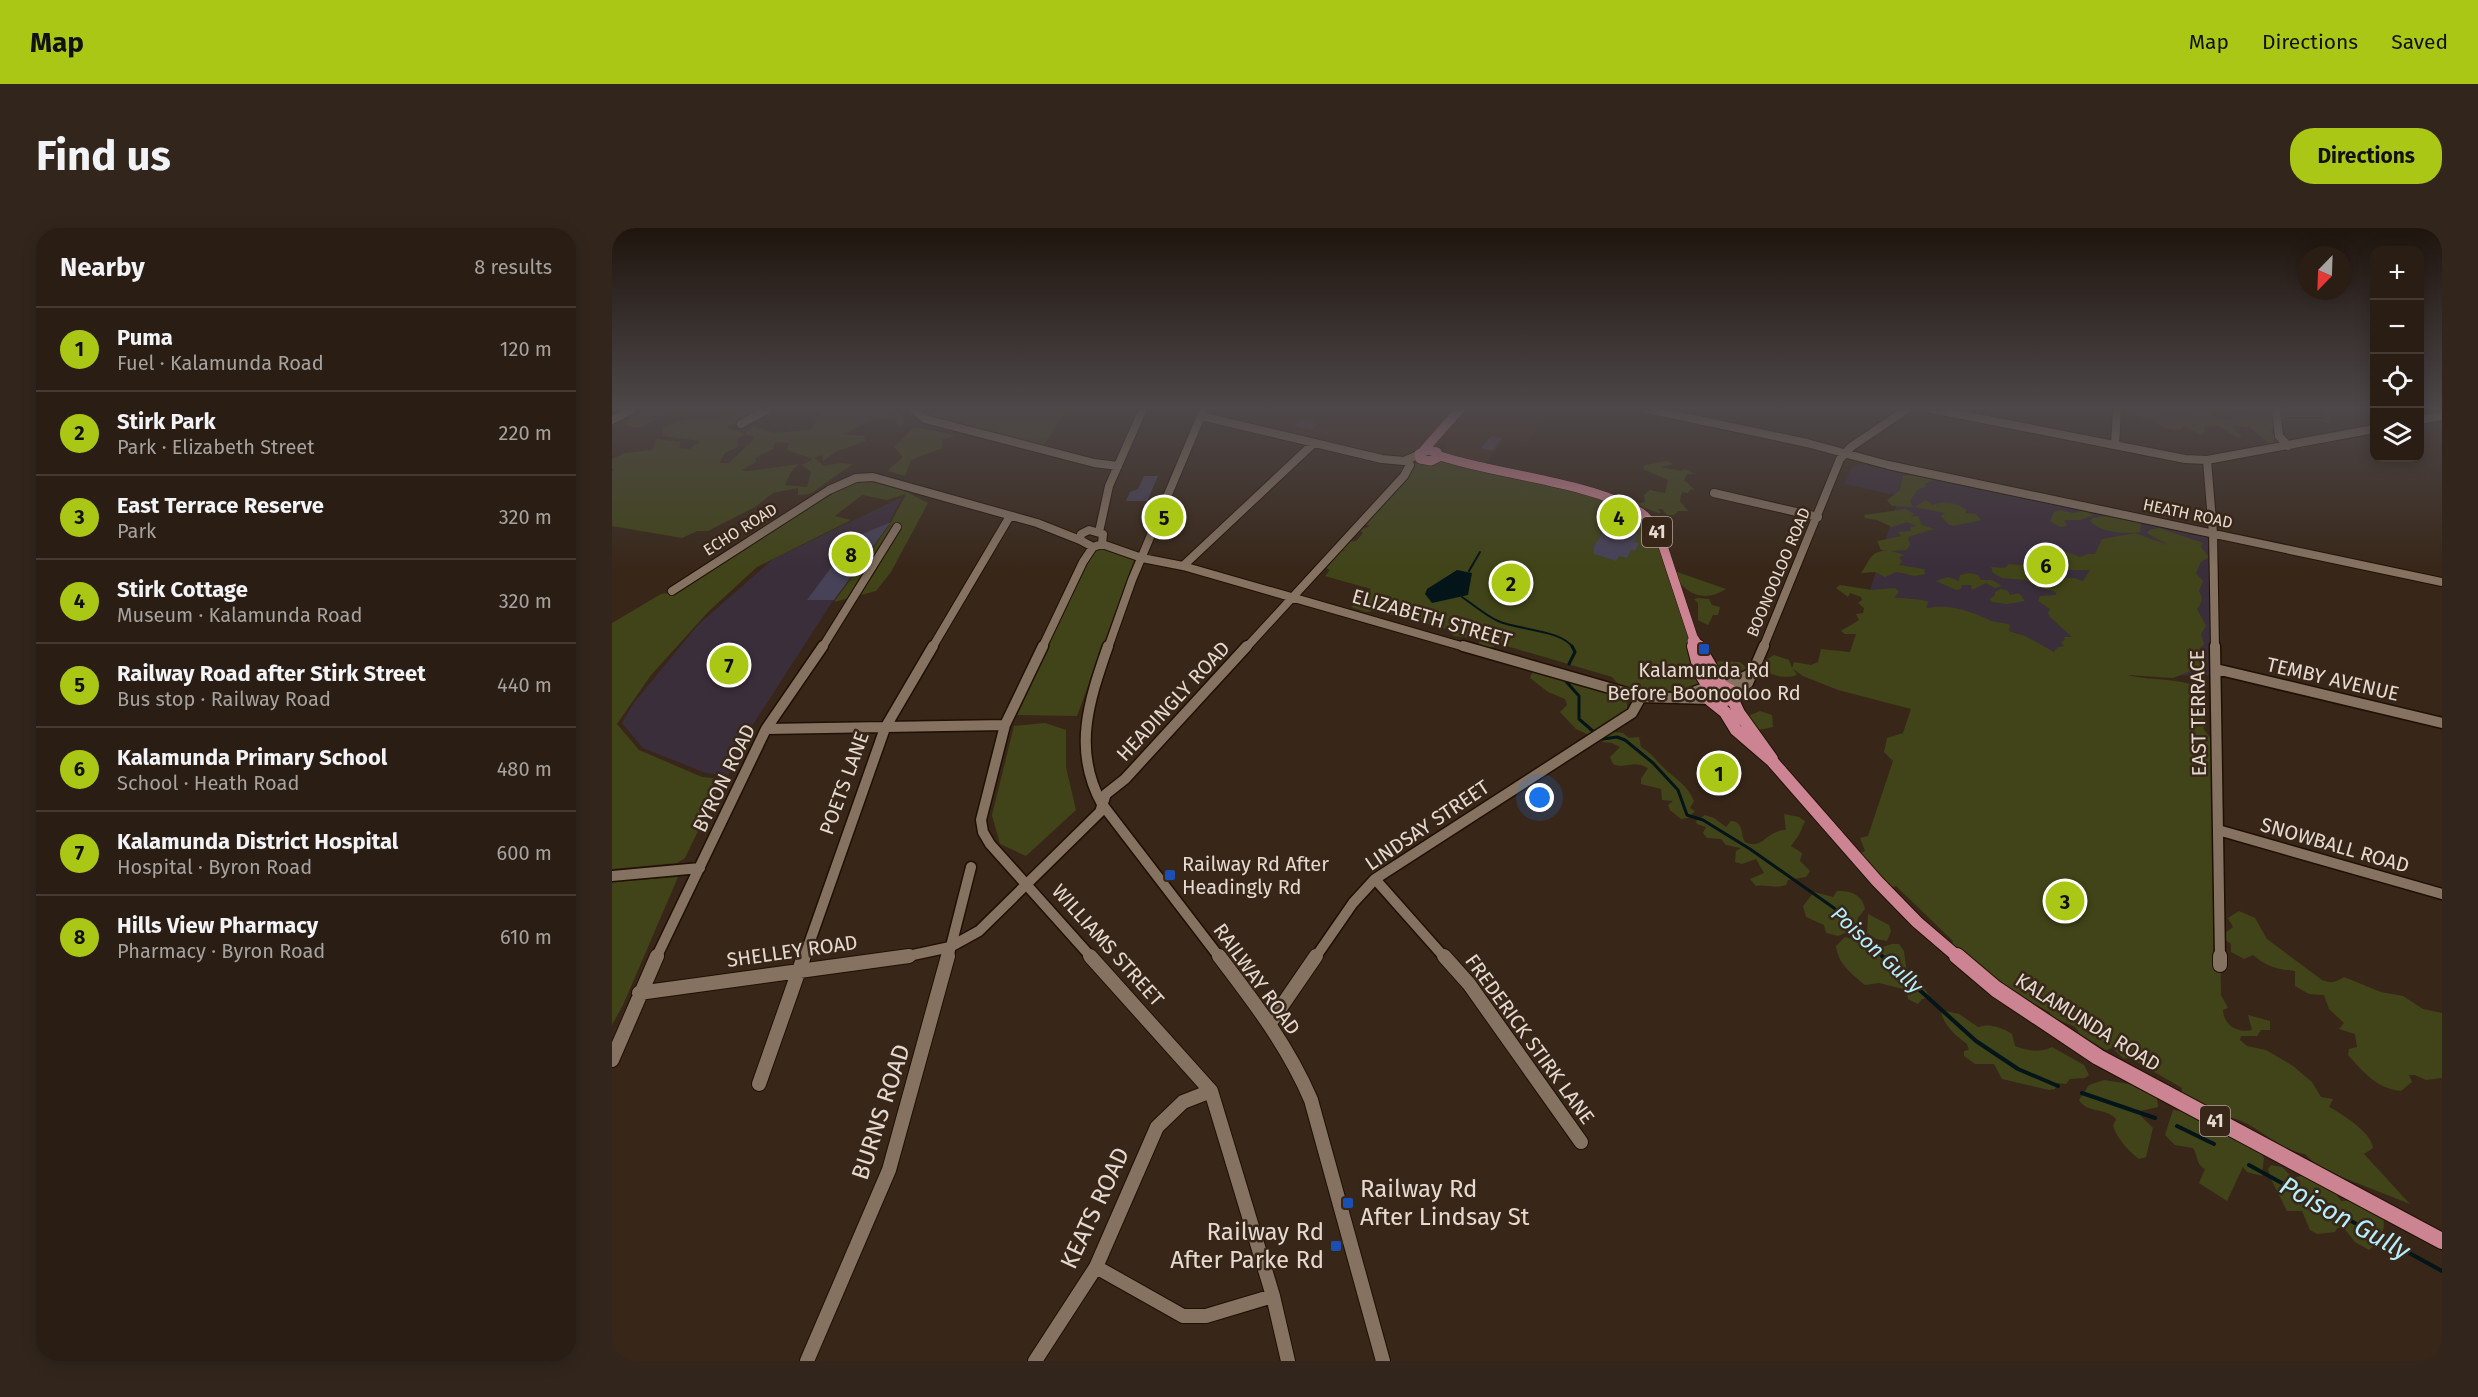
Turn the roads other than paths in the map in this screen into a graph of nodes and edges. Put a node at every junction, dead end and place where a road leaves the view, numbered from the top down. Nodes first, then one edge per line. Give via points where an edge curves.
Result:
1 (1090, 462) edge
2 (1120, 462) edge
3 (1182, 462) edge
4 (1294, 462) edge
5 (1389, 462) edge
6 (1414, 462) edge
7 (1456, 462) edge
8 (1839, 462) edge
9 (1877, 462) edge
10 (2207, 462) edge
11 (1410, 465) junction
12 (1118, 466) junction
13 (856, 478) joint
14 (1714, 493) dead end
15 (1010, 516) junction
16 (1818, 517) junction
17 (897, 527) dead end
18 (2213, 534) junction
19 (1092, 539) junction
20 (1143, 555) junction
21 (1183, 566) junction
22 (2442, 582) edge
23 (672, 591) dead end
24 (1293, 597) junction
25 (1693, 637) junction
26 (2216, 669) junction
27 (1708, 686) junction
28 (1727, 690) junction
29 (1641, 697) junction
30 (1710, 699) junction
31 (1671, 700) junction
32 (2442, 723) edge
33 (1005, 725) junction
34 (885, 728) junction
35 (766, 729) junction
36 (1772, 760) junction
37 (1102, 804) junction
38 (2218, 830) junction
39 (971, 867) dead end
40 (700, 868) junction
41 (612, 876) edge
42 (1375, 879) junction
43 (1027, 884) junction
44 (2442, 894) edge
45 (950, 947) junction
46 (2220, 965) dead end
47 (799, 969) junction
48 (639, 993) junction
49 (1270, 1023) junction
50 (612, 1060) edge
51 (759, 1084) dead end
52 (1211, 1090) junction
53 (1581, 1142) dead end
54 (2442, 1241) edge
55 (1096, 1267) junction
56 (1273, 1296) junction
57 (807, 1361) edge
58 (1035, 1361) edge
59 (1288, 1361) edge
60 (1383, 1361) edge

1 - 12 street
2 - 12 street
3 - 20 street, RAILWAY ROAD
4 - 21 street
5 - 11 street
6 - 11 street
7 - 25 main road, KALAMUNDA ROAD / 41 via 1623,503 1649,519
8 - 16 street, BOONOOLOO ROAD
9 - 18 street, HEATH ROAD
10 - 18 street, EAST TERRACE
11 - 24 street, HEADINGLY ROAD
12 - 19 street
13 - 15 street, ELIZABETH STREET via 873,477
13 - 23 street, ECHO ROAD via 829,490
14 - 16 street
15 - 19 street, ELIZABETH STREET
15 - 34 street, POETS LANE
16 - 28 street, BOONOOLOO ROAD via 1743,688
17 - 35 street, BYRON ROAD via 832,633
18 - 22 street, HEATH ROAD
18 - 26 street, EAST TERRACE
19 - 20 street, ELIZABETH STREET
19 - 33 street, WILLIAMS STREET
20 - 21 street, ELIZABETH STREET
20 - 37 street, RAILWAY ROAD via 1102,661 1088,714 1086,767
21 - 24 street, ELIZABETH STREET
24 - 29 street, ELIZABETH STREET
24 - 37 street, HEADINGLY ROAD via 1125,779 1106,794
25 - 27 main road, KALAMUNDA ROAD / 41 via 1695,659
25 - 28 main road, KALAMUNDA ROAD / 41 via 1708,666
26 - 32 street, TEMBY AVENUE
26 - 38 street, EAST TERRACE
27 - 28 main road
27 - 30 main road, 41 via 1705,691
27 - 31 street, ELIZABETH STREET
28 - 30 main road via 1723,702
28 - 36 main road, KALAMUNDA ROAD / 41 via 1735,708 1766,746
29 - 31 street, ELIZABETH STREET
29 - 42 street, LINDSAY STREET via 1632,713
30 - 31 street, ELIZABETH STREET
30 - 36 main road, KALAMUNDA ROAD / 41 via 1725,712 1736,730
33 - 34 street
33 - 43 street, WILLIAMS STREET via 982,827 990,844
34 - 35 street
34 - 47 street, POETS LANE
35 - 40 street, BYRON ROAD
36 - 54 main road, KALAMUNDA ROAD / 41 via 1877,882 1917,922 2013,1002 2098,1057
37 - 43 street, HEADINGLY ROAD via 1100,812
37 - 49 street, RAILWAY ROAD
38 - 44 street, SNOWBALL ROAD
38 - 46 street, EAST TERRACE
39 - 45 street, BURNS ROAD
40 - 41 street
40 - 48 street, BYRON ROAD
42 - 49 street, LINDSAY STREET via 1353,903
42 - 53 street, FREDERICK STIRK LANE via 1469,984
43 - 45 street, HEADINGLY ROAD via 990,922
43 - 52 street, WILLIAMS STREET
45 - 47 street, SHELLEY ROAD via 917,955
45 - 57 street, BURNS ROAD via 889,1170
47 - 48 street, SHELLEY ROAD
47 - 51 street, POETS LANE
48 - 50 street, BYRON ROAD
49 - 60 street, RAILWAY ROAD via 1311,1100
52 - 55 street, KEATS ROAD via 1183,1102 1157,1127
52 - 56 street, WILLIAMS STREET
55 - 56 street via 1183,1316 1206,1316
55 - 58 street, KEATS ROAD
56 - 59 street, WILLIAMS STREET

